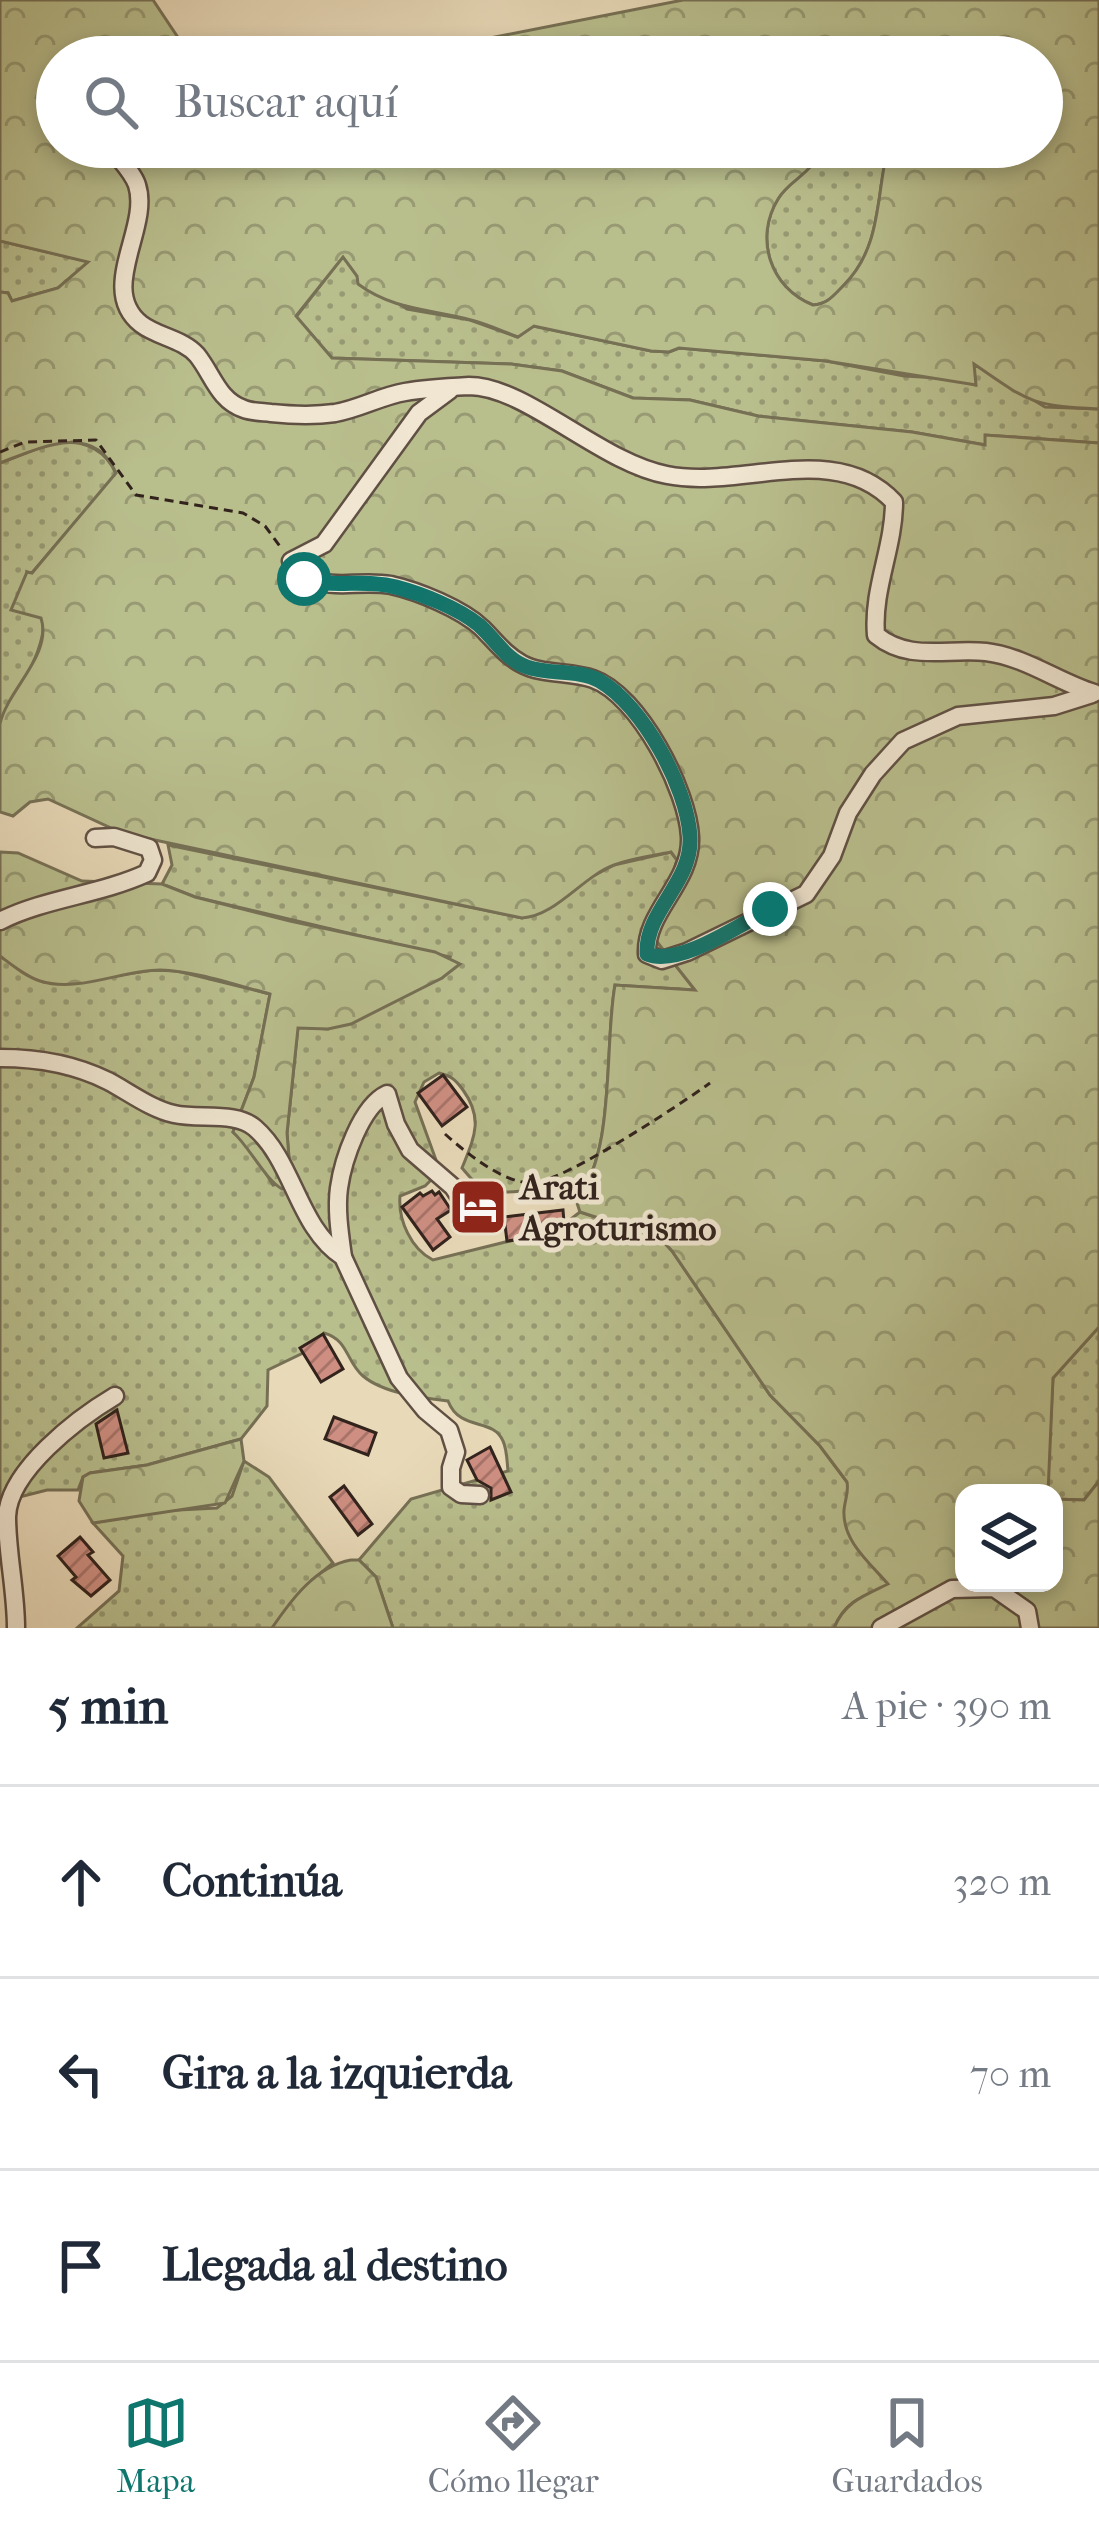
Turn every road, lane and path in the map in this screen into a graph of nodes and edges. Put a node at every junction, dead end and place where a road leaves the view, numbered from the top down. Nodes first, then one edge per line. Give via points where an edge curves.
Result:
1 (125, 168) edge
2 (450, 390) junction
3 (0, 452) edge
4 (291, 561) junction
5 (1095, 693) edge
6 (95, 838) dead end
7 (0, 921) edge
8 (0, 1058) edge
9 (710, 1083) dead end
10 (445, 1134) dead end
11 (475, 1220) dead end
12 (343, 1257) junction
13 (115, 1396) dead end
14 (480, 1495) dead end
15 (16, 1628) edge
16 (881, 1628) edge
17 (1030, 1628) edge

1 - 2 street via 137,185 137,225 125,299 140,323 194,352 219,393 244,410 287,415
2 - 4 street via 419,412 324,544
2 - 5 street via 503,392 594,447 660,474 696,480 790,468 877,483 894,502 894,524 875,635 895,651 1017,658
3 - 4 path via 25,442 96,440 136,495 243,513 265,526
4 - 5 street via 304,579 320,584 391,585 427,598 478,625 527,667 599,680 638,717 678,783 690,837 685,874 646,939 647,954 662,960 806,894 848,813 903,741 958,716 1054,706
6 - 7 street via 149,848 147,874
8 - 12 street via 77,1068 167,1113 254,1126 326,1246
9 - 10 path via 666,1116 541,1182 514,1179
11 - 12 street via 453,1187 410,1150 387,1094 374,1100 339,1187
12 - 14 street via 399,1378 449,1430 452,1487
13 - 15 street via 89,1411 11,1495
16 - 17 street via 952,1589 994,1588 1027,1610

